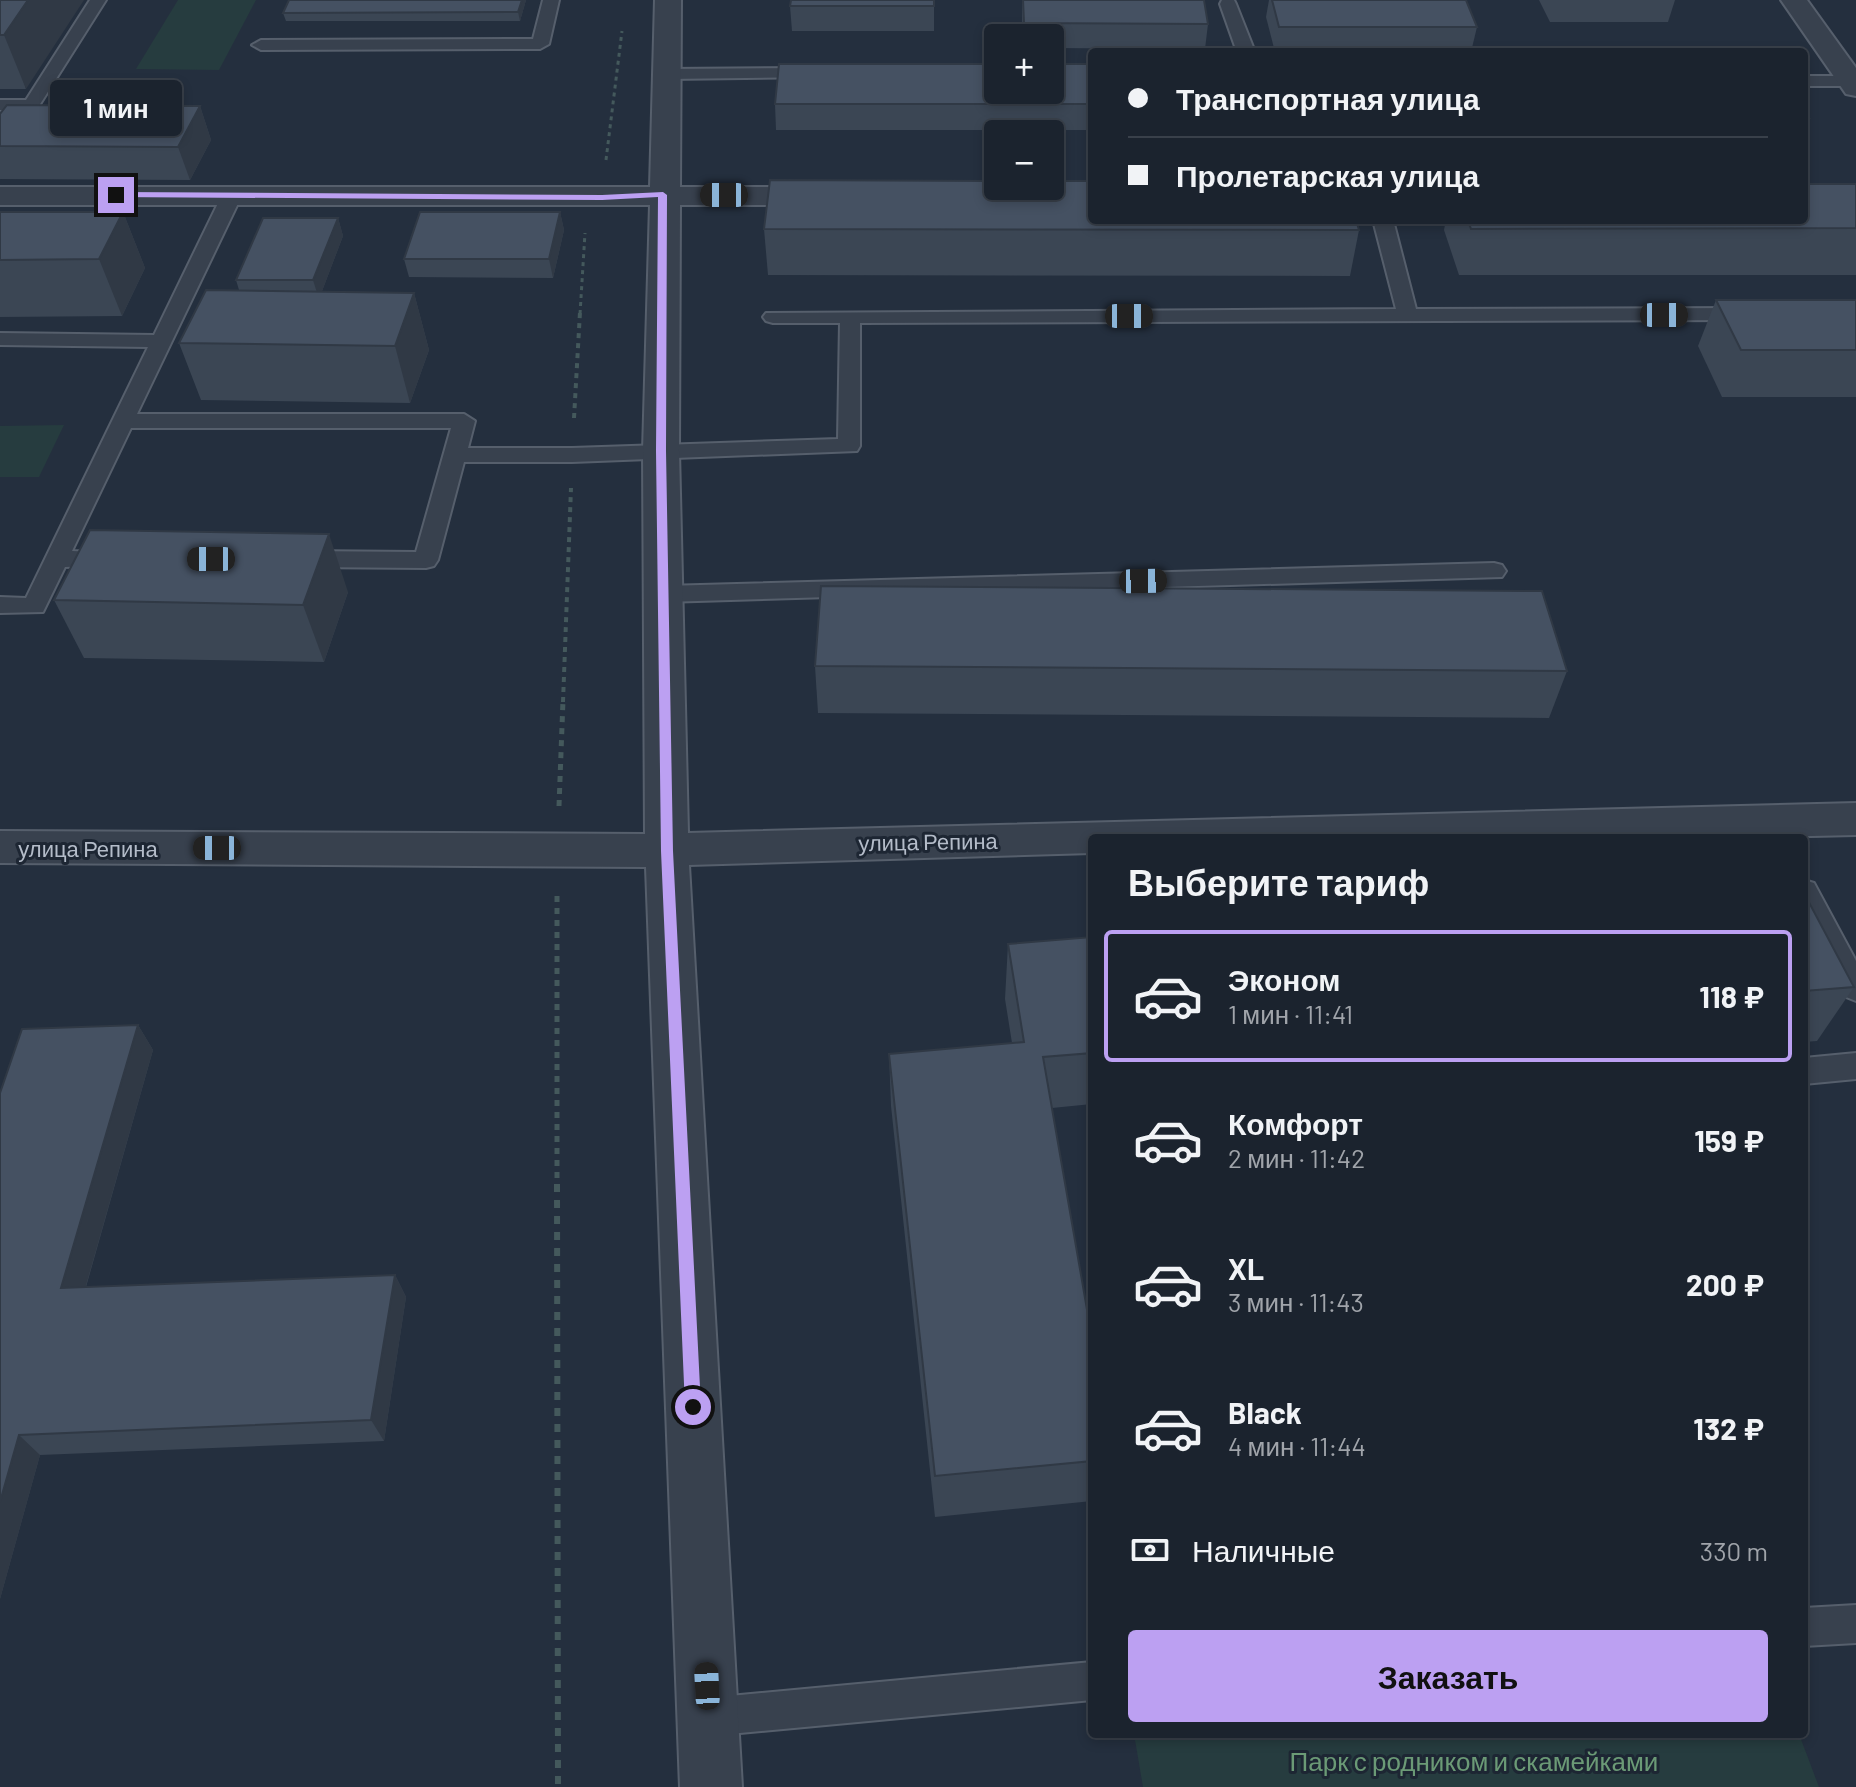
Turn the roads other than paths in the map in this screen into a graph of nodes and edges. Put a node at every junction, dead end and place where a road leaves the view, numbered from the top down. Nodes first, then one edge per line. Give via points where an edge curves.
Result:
1 (98, 0) edge
2 (551, 0) edge
3 (668, 0) edge
4 (1794, 0) edge
5 (1228, 4) dead end
6 (261, 45) dead end
7 (1244, 48) edge
8 (825, 73) edge
9 (668, 74) junction
10 (1808, 81) edge
11 (1854, 83) edge
12 (0, 105) edge
13 (232, 195) junction
14 (663, 195) junction
15 (0, 196) edge
16 (853, 196) edge
17 (1384, 224) edge
18 (1760, 314) edge
19 (850, 316) junction
20 (1408, 316) junction
21 (773, 317) dead end
22 (0, 339) edge
23 (160, 341) junction
24 (122, 421) junction
25 (661, 451) junction
26 (455, 455) junction
27 (57, 559) junction
28 (134, 559) edge
29 (272, 559) edge
30 (1494, 571) dead end
31 (664, 594) junction
32 (0, 605) edge
33 (1856, 819) edge
34 (1772, 830) edge
35 (1510, 834) edge
36 (1088, 840) edge
37 (0, 847) edge
38 (667, 851) junction
39 (1808, 899) edge
40 (1856, 989) edge
41 (1856, 1066) edge
42 (1808, 1071) edge
43 (1856, 1624) edge
44 (1808, 1627) edge
45 (1088, 1681) edge
46 (708, 1717) junction
47 (711, 1787) edge

1 - 12 lane via 31,105
2 - 6 lane via 540,44
3 - 9 street
4 - 11 street
5 - 7 lane
8 - 9 lane
9 - 14 street
10 - 11 lane
13 - 14 street
13 - 15 street
13 - 23 lane
14 - 16 street
14 - 25 street
17 - 20 lane
18 - 20 lane
19 - 20 lane
19 - 21 lane
19 - 25 lane via 849,446
22 - 23 lane
23 - 24 lane
24 - 26 lane via 464,421
24 - 27 lane
25 - 26 lane
25 - 31 street
26 - 29 lane via 426,560
27 - 28 lane
27 - 32 lane via 34,606
30 - 31 lane
31 - 38 street
33 - 34 street, улица Репина
34 - 35 street, улица Репина
36 - 38 street, улица Репина
37 - 38 street, улица Репина
38 - 46 street
39 - 40 lane
41 - 42 lane
43 - 44 lane
45 - 46 lane
46 - 47 street

